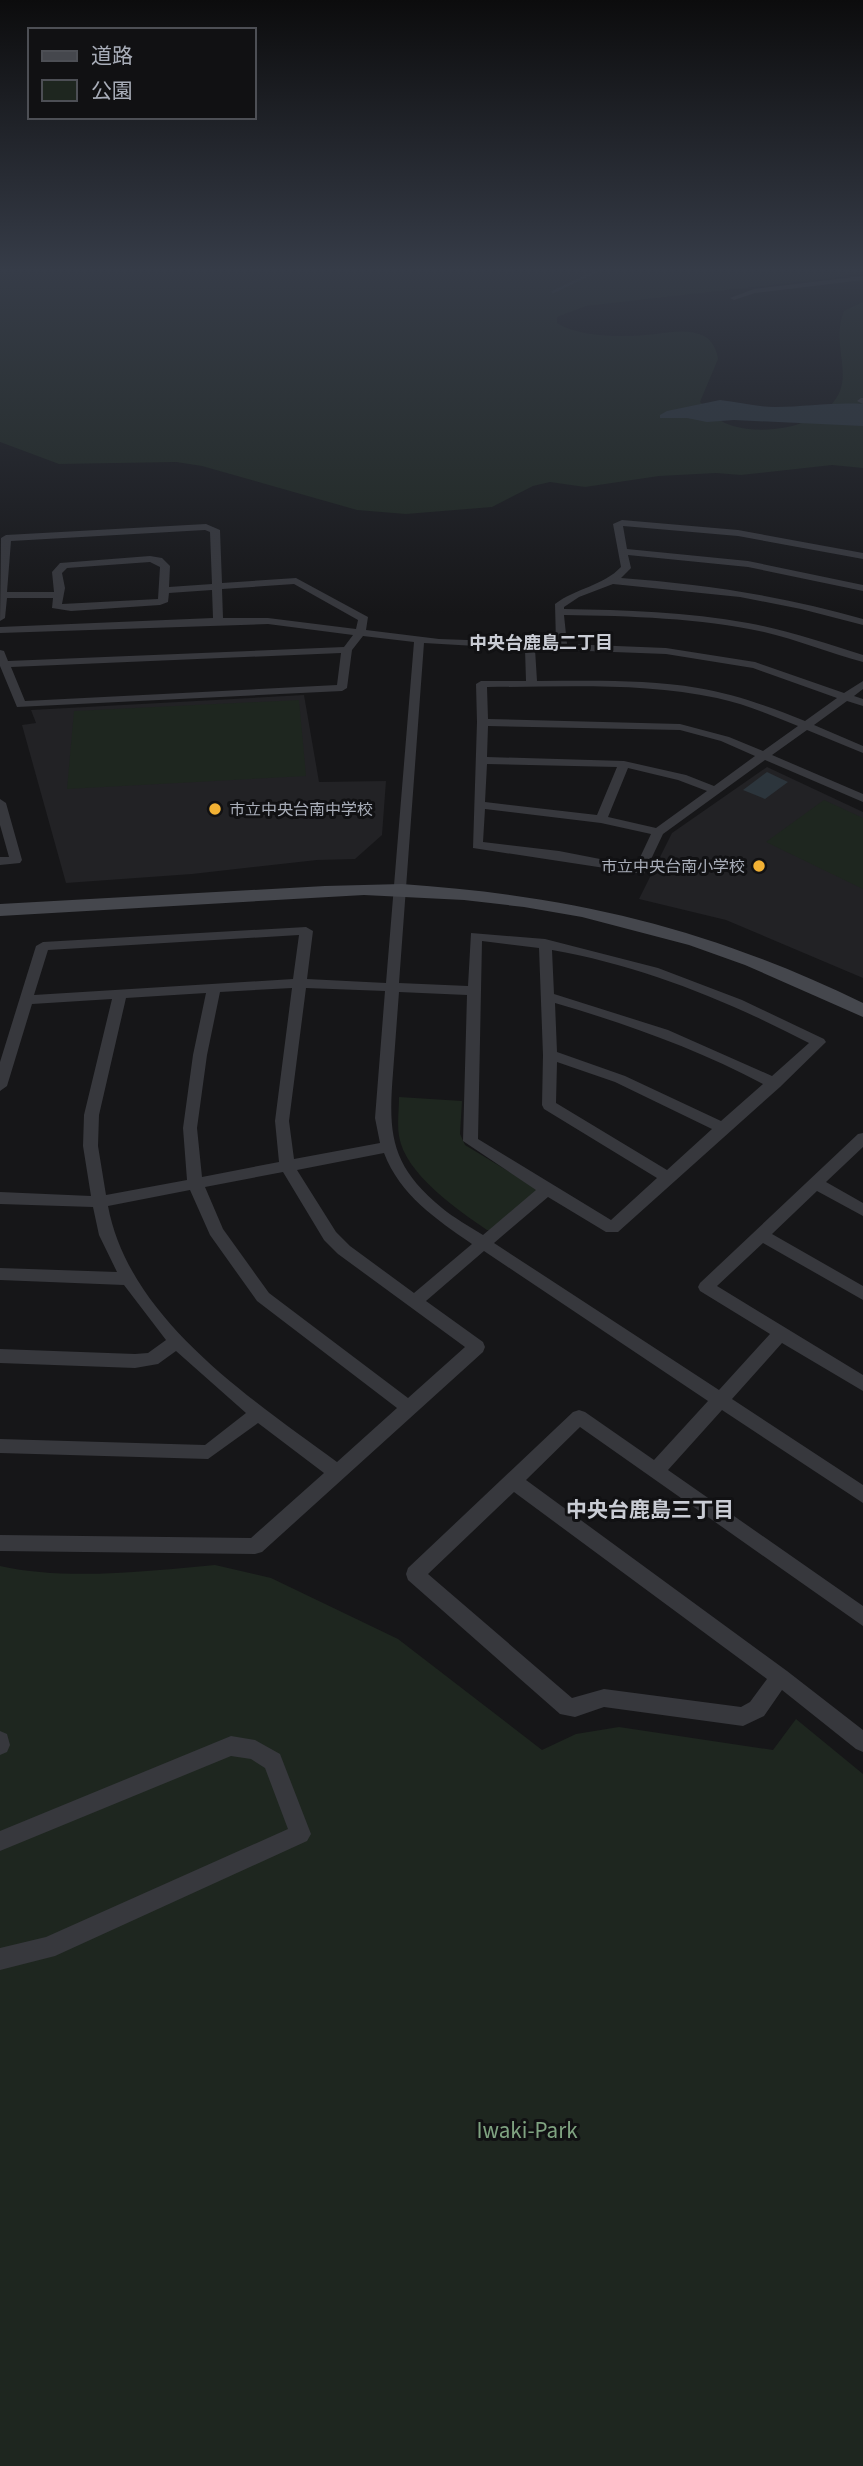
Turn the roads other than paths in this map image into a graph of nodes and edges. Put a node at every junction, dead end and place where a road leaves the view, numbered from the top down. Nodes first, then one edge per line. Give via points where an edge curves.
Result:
1 (623, 551) junction
2 (863, 556) edge
3 (614, 581) junction
4 (216, 587) junction
5 (863, 588) edge
6 (164, 590) junction
7 (3, 595) junction
8 (57, 595) junction
9 (559, 611) junction
10 (0, 618) edge
11 (218, 621) junction
12 (863, 622) edge
13 (0, 630) edge
14 (360, 632) junction
15 (419, 640) junction
16 (530, 647) junction
17 (562, 648) junction
18 (347, 650) junction
19 (2, 659) edge
20 (863, 659) edge
21 (532, 684) junction
22 (863, 684) edge
23 (846, 696) junction
24 (863, 703) edge
25 (483, 723) junction
26 (805, 725) junction
27 (863, 750) edge
28 (766, 756) junction
29 (480, 760) junction
30 (624, 764) junction
31 (714, 790) junction
32 (863, 798) edge
33 (0, 803) edge
34 (479, 805) junction
35 (601, 819) junction
36 (3, 823) edge
37 (658, 832) junction
38 (0, 861) edge
39 (400, 885) junction
40 (0, 900) edge
41 (0, 910) edge
42 (545, 943) junction
43 (301, 984) junction
44 (393, 986) junction
45 (214, 990) junction
46 (474, 990) junction
47 (120, 995) junction
48 (546, 996) junction
49 (863, 999) edge
50 (26, 1000) junction
51 (863, 1011) edge
52 (550, 1055) junction
53 (775, 1084) junction
54 (0, 1086) edge
55 (722, 1128) junction
56 (863, 1138) edge
57 (387, 1147) junction
58 (287, 1166) junction
59 (667, 1177) junction
60 (195, 1183) junction
61 (816, 1184) junction
62 (547, 1189) junction
63 (0, 1198) edge
64 (100, 1202) junction
65 (863, 1210) edge
66 (762, 1235) junction
67 (484, 1244) junction
68 (0, 1274) edge
69 (127, 1279) junction
70 (863, 1294) edge
71 (414, 1302) junction
72 (781, 1333) junction
73 (176, 1342) junction
74 (0, 1356) edge
75 (863, 1384) edge
76 (720, 1400) junction
77 (410, 1409) junction
78 (258, 1413) junction
79 (0, 1446) edge
80 (655, 1472) junction
81 (338, 1474) junction
82 (513, 1481) junction
83 (863, 1495) edge
84 (0, 1543) edge
85 (863, 1617) edge
86 (780, 1677) junction
87 (863, 1742) edge
88 (0, 1841) edge
89 (0, 1959) edge

1 - 2 street via 618,524 635,523 738,533
1 - 3 street via 626,568
1 - 5 street via 748,564
3 - 9 street via 564,602
3 - 12 street via 767,597
4 - 6 street
4 - 7 street via 215,530 206,527 6,538
4 - 11 street
4 - 14 street via 296,581 364,619
6 - 8 street via 164,600 155,604 71,608 56,606
6 - 8 street via 164,562 150,559 64,565 57,572
7 - 8 street
7 - 10 street
9 - 17 street
9 - 20 street via 688,617 733,624 780,633
11 - 13 street
11 - 14 street
14 - 15 street
14 - 18 street
15 - 16 street
15 - 39 street
16 - 17 street
16 - 21 street
17 - 23 street via 704,655 755,664
18 - 19 street
18 - 19 street via 342,688 20,705
21 - 25 street via 481,684
21 - 26 street via 698,691
22 - 23 street
23 - 24 street
23 - 26 street
25 - 28 street via 680,727
25 - 29 street
26 - 27 street
26 - 28 street
28 - 31 street
28 - 32 street
29 - 30 street
29 - 34 street
30 - 31 street via 682,776
30 - 35 street
31 - 37 street
33 - 36 street
34 - 35 street
34 - 37 street via 477,845 640,871
35 - 37 street
36 - 38 street via 16,860
39 - 40 street via 337,881
39 - 41 street
39 - 44 street
39 - 49 street via 531,891 630,910 745,945
39 - 51 street via 549,904 658,928 737,953
42 - 46 street via 476,936
42 - 48 street
42 - 53 street via 641,966 705,988 819,1042
43 - 44 street
43 - 45 street
43 - 50 street via 306,931 43,946
43 - 58 street via 282,1121
44 - 46 street
44 - 57 street via 383,1118
45 - 47 street
45 - 60 street via 190,1128
46 - 62 street via 470,1141
47 - 50 street
47 - 64 street via 90,1129
48 - 52 street
48 - 53 street via 630,1020
50 - 54 street
52 - 55 street via 620,1079
52 - 59 street via 549,1105
53 - 55 street
55 - 59 street
56 - 61 street
57 - 58 street
57 - 67 street via 421,1198
58 - 60 street
58 - 71 street via 330,1236
59 - 62 street via 612,1228
60 - 64 street
60 - 77 street via 216,1231 263,1297
61 - 65 street
61 - 66 street
62 - 67 street
63 - 64 street
64 - 69 street via 108,1238
66 - 70 street
66 - 72 street via 706,1287
67 - 71 street
67 - 76 street
68 - 69 street
69 - 73 street
71 - 77 street via 477,1347
72 - 75 street
72 - 76 street
73 - 74 street via 152,1359 135,1361
73 - 78 street
76 - 80 street
76 - 83 street
77 - 81 street
78 - 79 street via 208,1452
78 - 81 street
80 - 82 street via 579,1417
80 - 85 street
81 - 84 street via 255,1546
82 - 86 street
82 - 86 street via 415,1574 567,1707 604,1698 744,1717 757,1709
86 - 87 street
88 - 89 street via 231,1746 255,1750 273,1761 300,1834 47,1948

